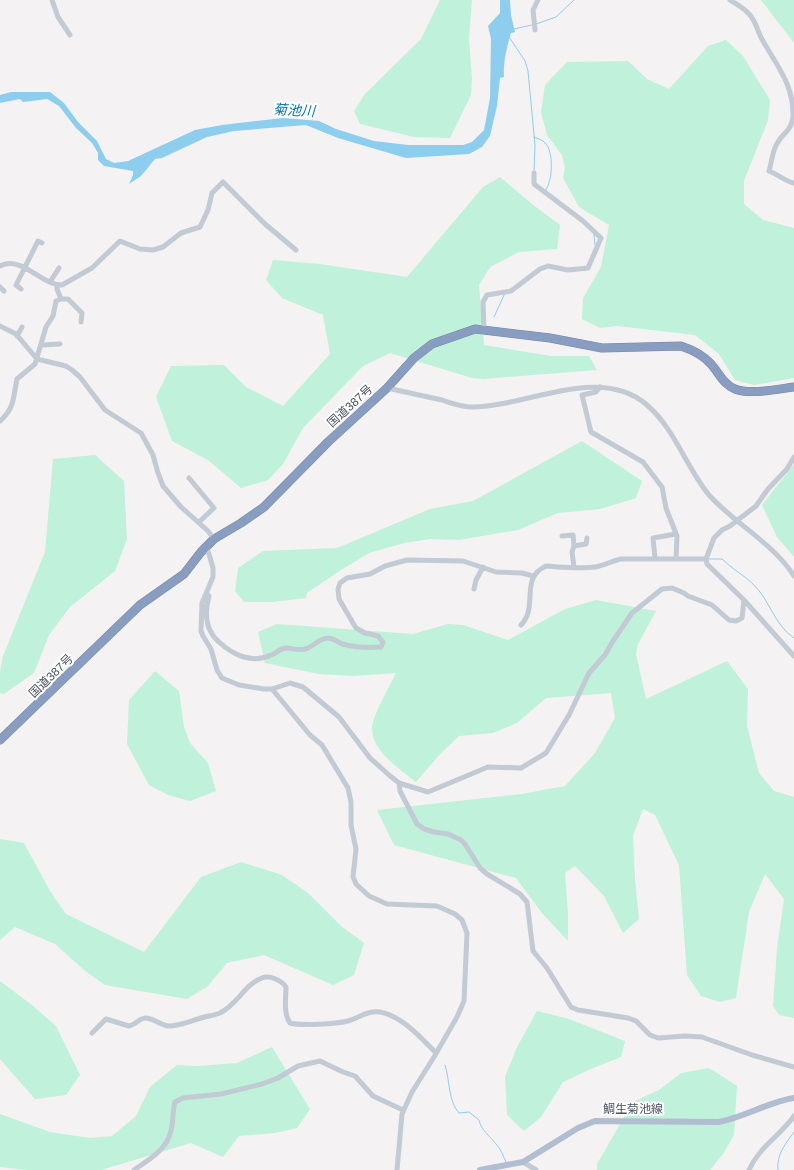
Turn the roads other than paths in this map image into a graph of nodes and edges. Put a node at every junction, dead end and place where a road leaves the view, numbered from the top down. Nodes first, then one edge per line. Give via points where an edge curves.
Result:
1 (52, 0) edge
2 (538, 0) edge
3 (730, 0) edge
4 (534, 30) dead end
5 (70, 35) dead end
6 (534, 173) dead end
7 (794, 183) edge
8 (42, 243) dead end
9 (296, 250) dead end
10 (0, 266) edge
11 (24, 268) junction
12 (59, 268) dead end
13 (50, 282) junction
14 (57, 285) junction
15 (21, 289) dead end
16 (61, 298) junction
17 (81, 322) dead end
18 (0, 326) edge
19 (22, 327) dead end
20 (484, 330) junction
21 (17, 336) junction
22 (60, 344) dead end
23 (42, 345) junction
24 (38, 359) junction
25 (600, 387) junction
26 (794, 387) edge
27 (387, 388) junction
28 (0, 421) edge
29 (794, 458) edge
30 (189, 478) dead end
31 (737, 521) junction
32 (198, 522) junction
33 (676, 534) junction
34 (562, 536) dead end
35 (587, 538) dead end
36 (214, 539) junction
37 (574, 546) junction
38 (206, 547) junction
39 (655, 558) junction
40 (676, 559) junction
41 (706, 559) junction
42 (483, 567) junction
43 (574, 567) junction
44 (533, 576) junction
45 (794, 576) edge
46 (474, 589) dead end
47 (206, 594) junction
48 (744, 600) junction
49 (521, 626) dead end
50 (794, 656) edge
51 (272, 689) junction
52 (0, 740) edge
53 (399, 783) junction
54 (92, 1033) dead end
55 (436, 1053) junction
56 (794, 1067) edge
57 (794, 1098) edge
58 (404, 1110) junction
59 (794, 1116) edge
60 (523, 1162) junction
61 (134, 1170) edge
62 (397, 1170) edge
63 (480, 1170) edge
64 (536, 1170) edge
65 (749, 1170) edge

1 - 5 street
2 - 4 street via 534,10
3 - 7 street via 749,14 757,25 762,40 788,80 794,99 794,115 791,127 777,143 769,171
6 - 20 street via 534,184 600,238 588,268 568,270 548,266 511,291 487,296 483,302
8 - 11 street via 38,241
9 - 14 street via 223,182 212,193 200,227 180,233 154,250 140,249 120,241 92,268
10 - 11 street via 12,264
11 - 13 street
11 - 15 street via 16,285
12 - 13 street
13 - 14 street
14 - 16 street
16 - 17 street via 68,299 82,313
16 - 23 street via 56,301
18 - 21 street
19 - 21 street
20 - 26 highway, 国道387号 via 602,348 681,346 705,357 736,390
20 - 27 highway, 国道387号 via 432,344 414,358
21 - 24 street
22 - 23 street
23 - 24 street
24 - 28 street via 17,379 13,405
24 - 32 street via 72,370 105,410 141,433 153,455 163,486
25 - 27 street via 470,407
25 - 31 street via 624,391 647,404 665,425 701,485
25 - 33 street via 596,392 582,395 591,432 643,462 662,487
27 - 36 highway, 国道387号 via 264,507
29 - 31 street via 756,506
30 - 32 street via 214,508
31 - 41 street via 714,538
31 - 45 street via 772,551
32 - 36 street
33 - 39 street via 653,538
33 - 40 street
34 - 37 street via 573,535
35 - 37 street via 586,544
36 - 38 highway, 国道387号
37 - 43 street
38 - 47 street via 213,568
38 - 52 highway, 国道387号 via 184,574 140,605
39 - 40 street
39 - 43 street via 621,559 603,566
40 - 41 street
41 - 48 street via 707,564
42 - 44 street via 496,572
42 - 46 street
42 - 47 street via 462,561 407,560 370,574 347,578 340,583 339,599 356,628 378,636 383,642 381,646 343,644 326,638 306,649 281,649 263,658 242,657 213,637 207,626
43 - 44 street via 546,566
44 - 49 street via 529,609
47 - 51 street via 202,603 202,631 222,678 239,685
48 - 50 street
48 - 53 street via 742,618 736,621 729,620 712,605 672,588 662,589 632,613 606,655 589,673 546,753 521,768 488,767 428,792
51 - 53 street via 290,683 303,687 339,717 370,758
51 - 55 street via 322,745 348,788 356,848 353,877 356,884 387,904 437,906 462,920 467,933 464,1001
53 - 56 street via 417,824 461,840 480,868 527,902 532,951 547,968 571,1007 628,1018 658,1038 702,1037
54 - 55 street via 106,1018 129,1026 147,1018 169,1026 211,1016 228,1008 249,987 266,977 286,986 285,1007 290,1023 342,1022 370,1012 380,1012 403,1023
55 - 58 street
57 - 60 main road, 鯛生菊池線 via 719,1122 595,1121
58 - 61 street via 373,1096 355,1076 320,1061 298,1066 262,1084 174,1102 171,1132 166,1143
58 - 62 street
59 - 65 street via 756,1156
60 - 63 main road, 鯛生菊池線
60 - 64 street

